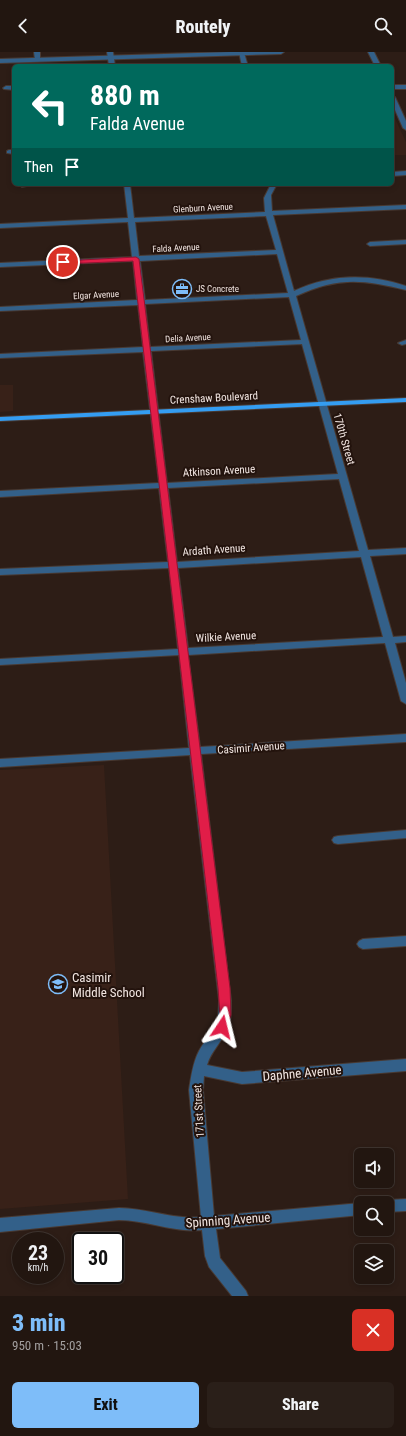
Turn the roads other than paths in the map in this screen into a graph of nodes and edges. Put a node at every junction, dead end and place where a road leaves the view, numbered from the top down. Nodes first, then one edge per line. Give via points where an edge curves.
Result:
1 (37, 52) edge
2 (281, 52) edge
3 (371, 52) edge
4 (241, 54) junction
5 (111, 55) edge
6 (38, 60) junction
7 (0, 61) edge
8 (244, 64) edge
9 (377, 64) edge
10 (394, 87) edge
11 (406, 87) edge
12 (6, 88) dead end
13 (12, 88) edge
14 (394, 101) edge
15 (399, 112) junction
16 (406, 112) edge
17 (406, 128) edge
18 (406, 173) edge
19 (394, 174) edge
20 (127, 186) edge
21 (272, 186) edge
22 (406, 207) edge
23 (269, 214) junction
24 (131, 220) junction
25 (0, 226) edge
26 (406, 242) edge
27 (370, 244) dead end
28 (280, 252) junction
29 (136, 259) junction
30 (0, 265) edge
31 (406, 288) edge
32 (291, 295) junction
33 (141, 302) junction
34 (0, 308) edge
35 (305, 342) junction
36 (147, 349) junction
37 (0, 356) edge
38 (406, 400) edge
39 (323, 404) junction
40 (155, 412) junction
41 (0, 419) edge
42 (343, 476) junction
43 (162, 486) junction
44 (0, 494) edge
45 (406, 550) edge
46 (364, 553) junction
47 (173, 565) junction
48 (0, 572) edge
49 (406, 639) edge
50 (390, 640) junction
51 (182, 651) junction
52 (0, 662) edge
53 (406, 701) edge
54 (406, 738) edge
55 (196, 751) junction
56 (0, 764) edge
57 (406, 834) edge
58 (338, 840) dead end
59 (406, 941) edge
60 (363, 944) dead end
61 (406, 1065) edge
62 (199, 1069) junction
63 (406, 1205) edge
64 (394, 1206) edge
65 (354, 1210) edge
66 (208, 1223) junction
67 (0, 1225) edge
68 (241, 1296) edge

1 - 6 street
2 - 4 street
3 - 9 street
4 - 5 street
4 - 8 street
5 - 6 street
6 - 7 street
10 - 11 street
12 - 13 street
14 - 15 street
15 - 16 street
15 - 17 street
18 - 19 street
20 - 24 street, 171st Street
21 - 23 street, 170th Street via 265,199
22 - 23 street, Glenburn Avenue
23 - 24 street, Glenburn Avenue
23 - 28 street, 170th Street
24 - 25 street, Glenburn Avenue
24 - 29 street, 171st Street
26 - 27 street
28 - 29 street, Falda Avenue
28 - 32 street, 170th Street
29 - 30 street, Falda Avenue
29 - 33 street, 171st Street
31 - 32 street, Elgar Avenue via 369,280 351,280 314,285
32 - 33 street, Elgar Avenue
32 - 35 street, 170th Street
33 - 34 street, Elgar Avenue
33 - 36 street, 171st Street
35 - 36 street, Delia Avenue
35 - 39 street, 170th Street
36 - 37 street, Delia Avenue
36 - 40 street, 171st Street
38 - 39 main road, Crenshaw Boulevard
39 - 40 main road, Crenshaw Boulevard
39 - 42 street, 170th Street
40 - 41 main road, Crenshaw Boulevard
40 - 43 street, 171st Street
42 - 43 street, Atkinson Avenue
42 - 46 street, 170th Street
43 - 44 street, Atkinson Avenue
43 - 47 street, 171st Street
45 - 46 street, Ardath Avenue
46 - 47 street, Ardath Avenue
46 - 50 street, 170th Street
47 - 48 street, Ardath Avenue
47 - 51 street, 171st Street
49 - 50 street, Wilkie Avenue
50 - 51 street, Wilkie Avenue
50 - 53 street, 170th Street
51 - 52 street, Wilkie Avenue
51 - 55 street, 171st Street
54 - 55 street, Casimir Avenue
55 - 56 street, Casimir Avenue
55 - 62 street, 171st Street via 226,1015 222,1027 204,1054
57 - 58 street
59 - 60 street
61 - 62 street, Daphne Avenue via 242,1078
62 - 66 street, 171st Street via 196,1090
63 - 64 street
65 - 66 street, Spinning Avenue
66 - 67 street, Spinning Avenue via 188,1225 134,1214 119,1214
66 - 68 street, 171st Street via 214,1262

